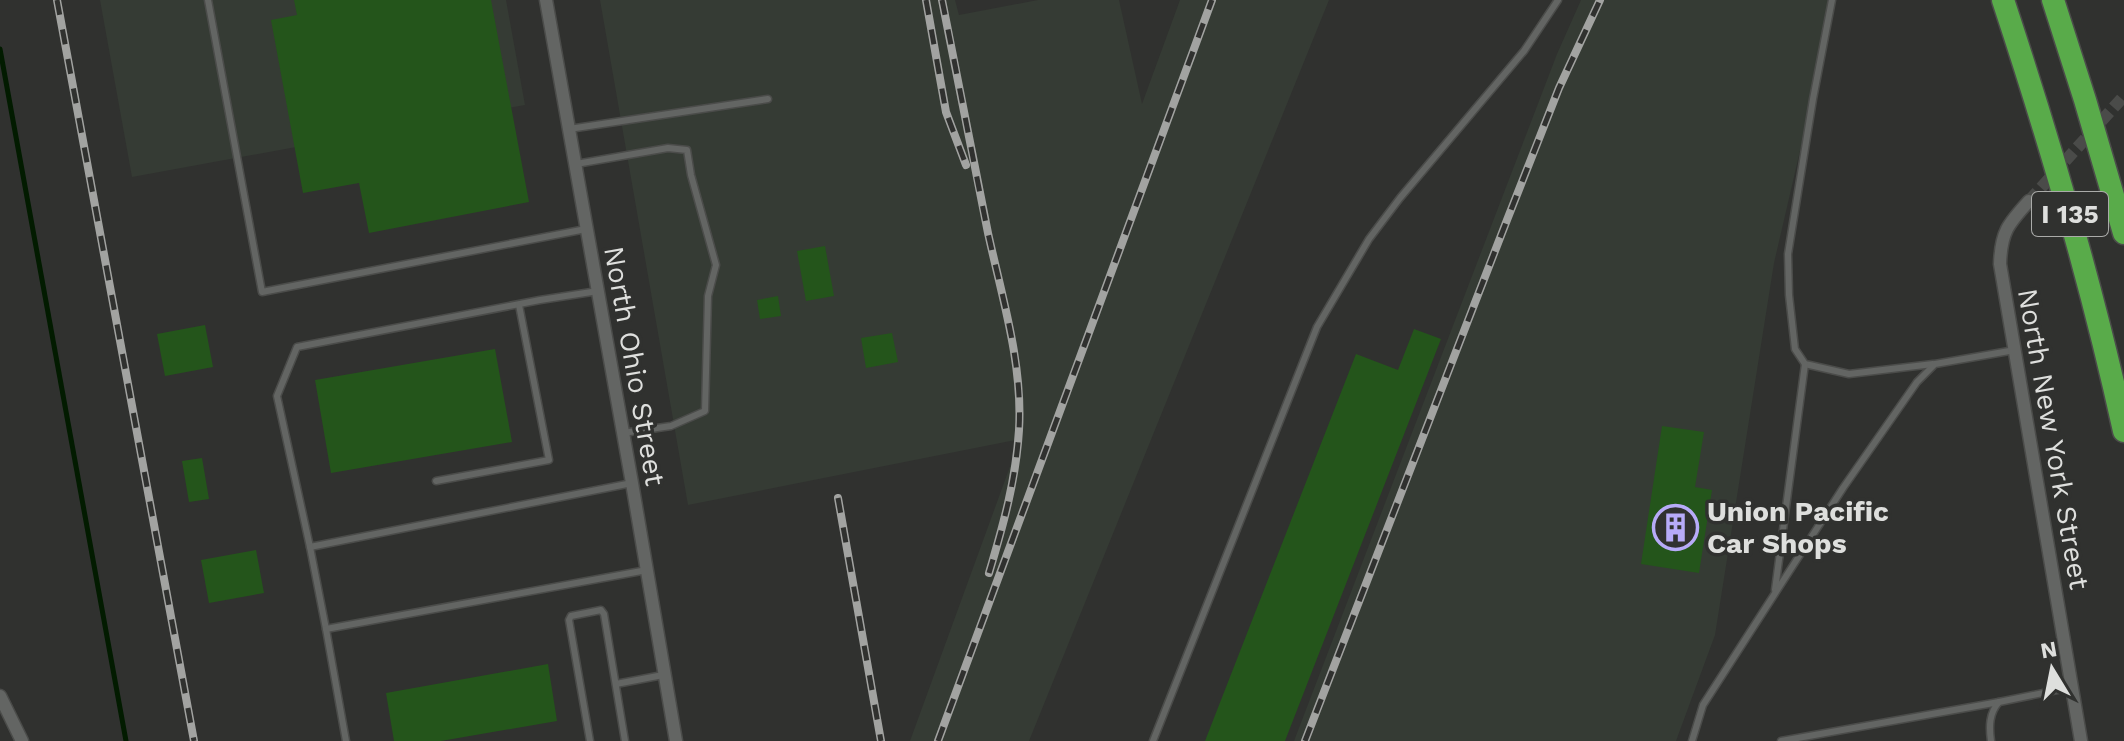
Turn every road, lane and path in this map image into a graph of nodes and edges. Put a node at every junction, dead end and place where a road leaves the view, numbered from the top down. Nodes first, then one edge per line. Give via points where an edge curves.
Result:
1 (208, 0) edge
2 (546, 0) edge
3 (1558, 0) edge
4 (1832, 0) edge
5 (2003, 0) edge
6 (2053, 0) edge
7 (768, 99) dead end
8 (569, 129) junction
9 (575, 164) junction
10 (2029, 201) tunnel mouth
11 (586, 229) junction
12 (2124, 233) edge
13 (598, 291) junction
14 (519, 305) junction
15 (2015, 350) junction
16 (1805, 364) junction
17 (1935, 364) junction
18 (2124, 431) edge
19 (623, 433) junction
20 (436, 481) dead end
21 (632, 483) junction
22 (310, 547) junction
23 (647, 570) junction
24 (1775, 594) junction
25 (326, 629) junction
26 (665, 675) junction
27 (616, 684) junction
28 (2072, 687) junction
29 (0, 696) edge
30 (1999, 702) junction
31 (22, 741) edge
32 (346, 741) edge
33 (590, 741) edge
34 (625, 741) edge
35 (676, 741) edge
36 (1153, 741) edge
37 (1692, 741) edge
38 (1781, 741) edge
39 (1991, 741) edge
40 (2081, 741) edge

1 - 11 lane via 262,292
2 - 8 street, North Ohio Street
3 - 36 lane via 1524,51 1369,239 1317,327
4 - 16 lane via 1788,254 1795,349
5 - 18 highway, I 135 via 2078,244
6 - 12 highway, I 135
7 - 8 lane
8 - 9 street, North Ohio Street
9 - 11 street, North Ohio Street
9 - 19 lane via 668,148 687,150 716,265 708,296 705,411 671,426
10 - 15 street, North New York Street via 2009,224 2001,244
11 - 13 street, North Ohio Street
13 - 14 lane
13 - 19 street, North Ohio Street
14 - 20 lane via 549,460
14 - 22 lane via 297,347 277,396
15 - 17 lane
15 - 28 street, North New York Street
16 - 17 lane via 1849,374
16 - 24 lane
17 - 24 lane via 1906,395
19 - 21 street, North Ohio Street
21 - 22 lane
21 - 23 street, North Ohio Street
22 - 25 lane
23 - 25 lane
23 - 26 street, North Ohio Street
24 - 37 lane via 1703,705
25 - 32 lane
26 - 27 lane
26 - 35 street, North Ohio Street
27 - 33 lane via 604,614 601,610 571,616
27 - 34 lane
28 - 30 lane
28 - 40 street, North New York Street
29 - 31 street
30 - 38 lane
30 - 39 lane via 1990,722

